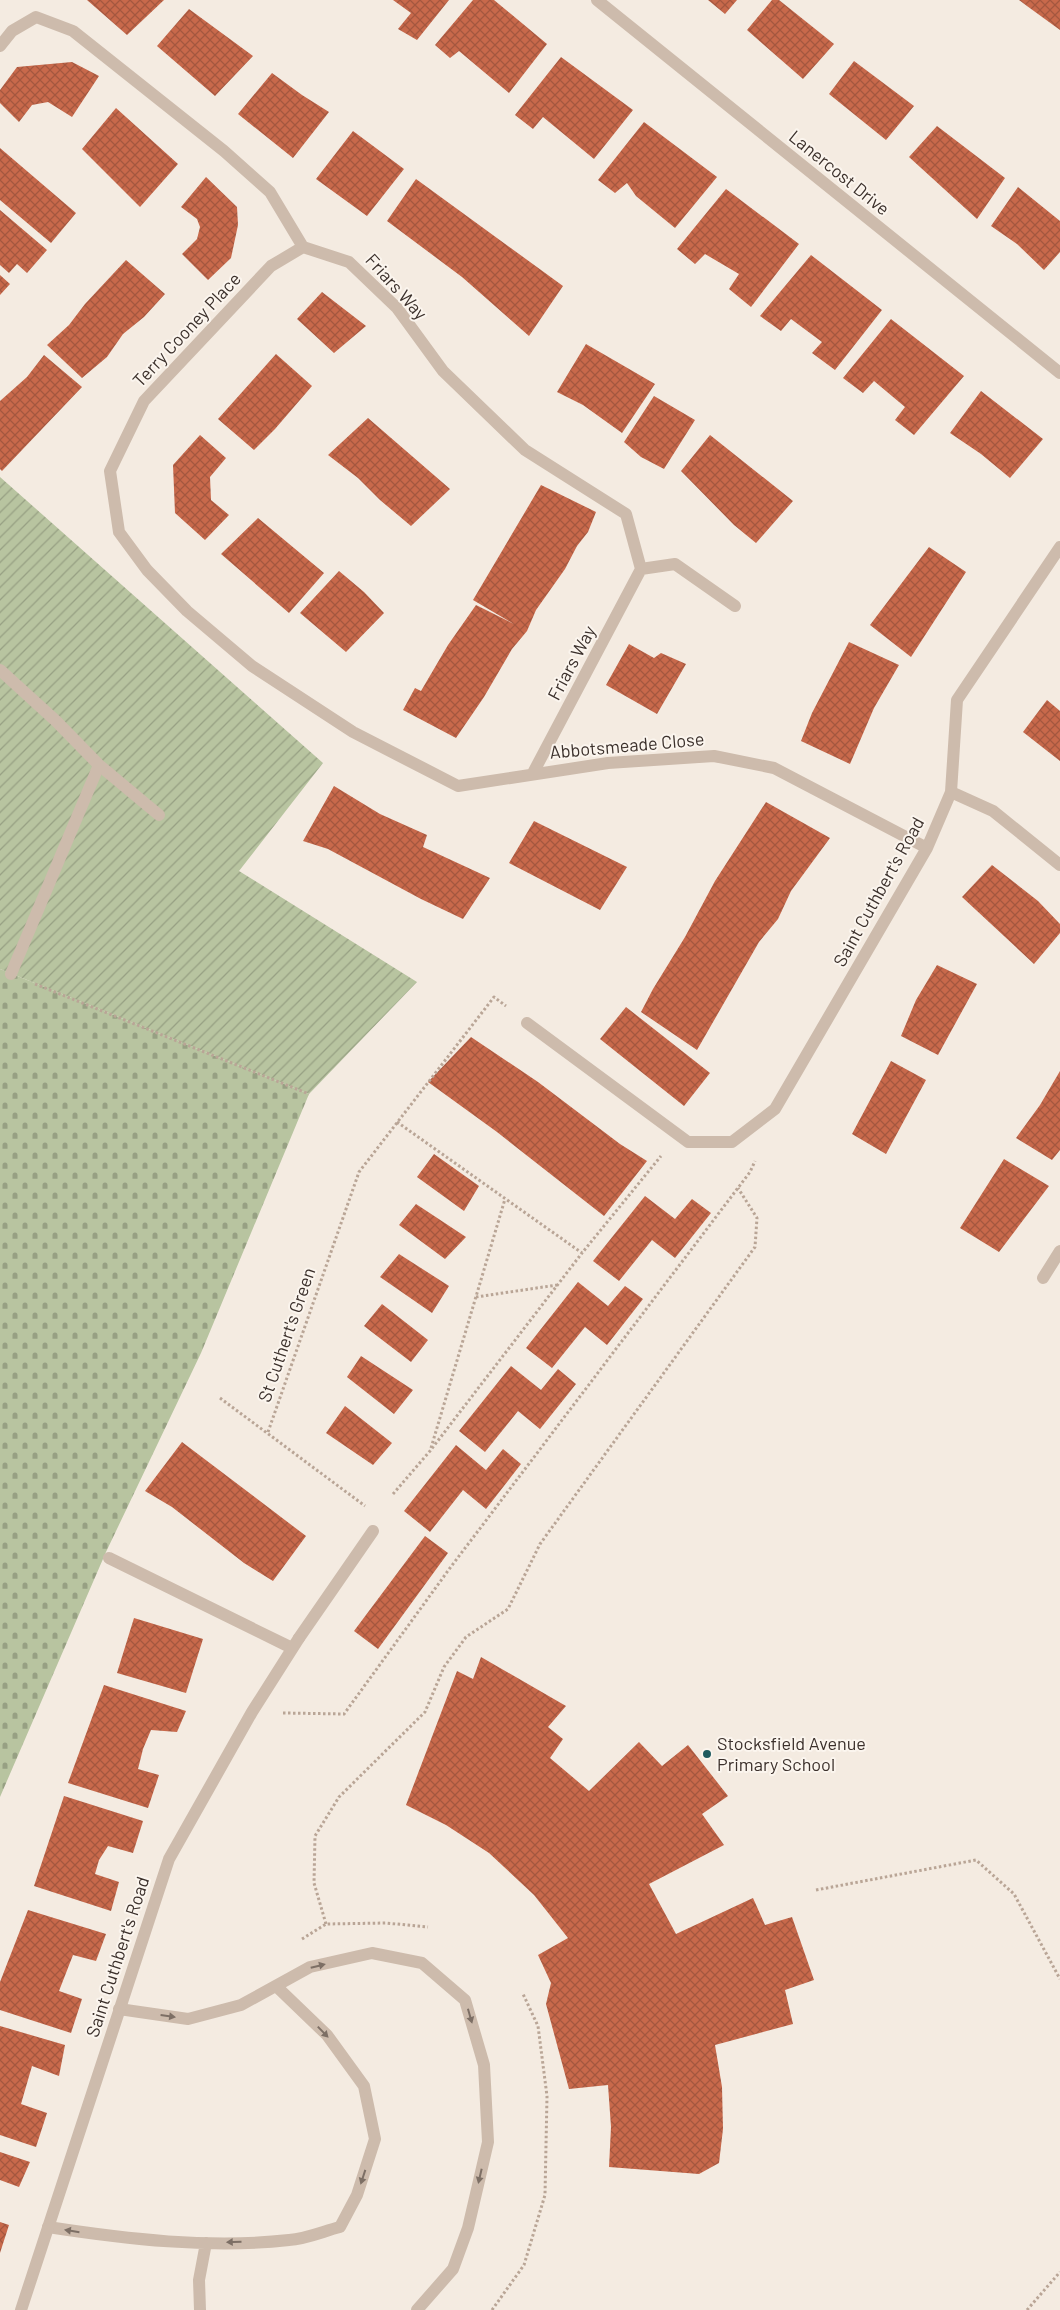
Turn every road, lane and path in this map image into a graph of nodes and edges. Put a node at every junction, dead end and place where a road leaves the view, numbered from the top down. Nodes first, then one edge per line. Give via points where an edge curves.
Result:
1 (597, 0) edge
2 (0, 46) edge
3 (302, 247) junction
4 (1060, 373) edge
5 (1060, 547) edge
6 (641, 569) junction
7 (735, 606) dead end
8 (0, 670) edge
9 (353, 732) joint
10 (99, 765) junction
11 (533, 773) junction
12 (951, 792) junction
13 (159, 815) dead end
14 (927, 848) junction
15 (1060, 865) edge
16 (11, 974) joint
17 (527, 1023) joint
18 (308, 1094) dead end
19 (397, 1122) junction
20 (683, 1138) junction
21 (757, 1154) dead end
22 (738, 1188) junction
23 (504, 1199) junction
24 (1060, 1251) edge
25 (582, 1253) junction
26 (1043, 1278) dead end
27 (558, 1285) junction
28 (476, 1297) junction
29 (220, 1398) dead end
30 (268, 1432) junction
31 (430, 1451) junction
32 (393, 1494) dead end
33 (366, 1507) dead end
34 (373, 1531) dead end
35 (109, 1558) dead end
36 (295, 1643) junction
37 (252, 1712) junction
38 (816, 1890) dead end
39 (326, 1924) dead end
40 (1060, 1979) edge
41 (276, 1986) junction
42 (523, 1994) dead end
43 (119, 2009) junction
44 (48, 2227) junction
45 (206, 2243) junction
46 (1060, 2272) edge
47 (21, 2310) edge
48 (200, 2310) edge
49 (417, 2310) edge
50 (492, 2310) edge
51 (1027, 2310) edge

1 - 4 street, Lanercost Drive
2 - 3 street via 12,32 36,17 73,31 224,151 270,192
3 - 6 street, Friars Way via 349,262 397,308 442,371 525,450 626,514
3 - 9 street, Terry Cooney Place via 271,266 144,401 110,472 119,532 147,570 187,611 252,666
5 - 12 street, Saint Cuthbert's Road via 957,700
6 - 7 street via 675,564
6 - 11 street, Friars Way
8 - 10 street via 56,720
9 - 11 street, Abbotsmeade Close via 458,786
10 - 13 street
10 - 16 street
11 - 14 street, Abbotsmeade Close via 608,763 714,756 774,768
12 - 14 street, Saint Cuthbert's Road
12 - 15 street via 993,811
14 - 20 street, Saint Cuthbert's Road via 775,1109 732,1142
16 - 18 path
17 - 19 path, St Cuthert's Green via 494,997
17 - 20 street
19 - 23 path
19 - 30 path, St Cuthert's Green via 359,1172
20 - 25 path
21 - 22 path via 750,1172
22 - 37 path via 450,1568 344,1714
22 - 39 path via 757,1218 755,1247 540,1544 508,1609 466,1637 444,1667 425,1712 339,1796 316,1836 314,1883
23 - 25 path
23 - 28 path
24 - 26 street
25 - 27 path
27 - 28 path
27 - 31 path
28 - 31 path
29 - 30 path
30 - 33 path
31 - 32 path
34 - 36 street, Saint Cuthbert's Road
35 - 36 street
36 - 37 street, Saint Cuthbert's Road
37 - 43 street, Saint Cuthbert's Road via 169,1859
38 - 40 path via 976,1860 1014,1894
43 -> 41 street via 188,2019 241,2005
41 -> 45 street via 327,2035 364,2086 375,2139 357,2195 340,2227 290,2240
41 -> 49 street via 310,1967 372,1953 422,1964 465,2000 484,2065 488,2142 468,2228 453,2269
42 - 50 path via 538,2026 547,2096 545,2195 524,2265
43 - 44 street, Saint Cuthbert's Road
45 -> 44 street via 114,2237
44 - 47 street, Saint Cuthbert's Road
45 - 48 street via 199,2280
46 - 51 path

